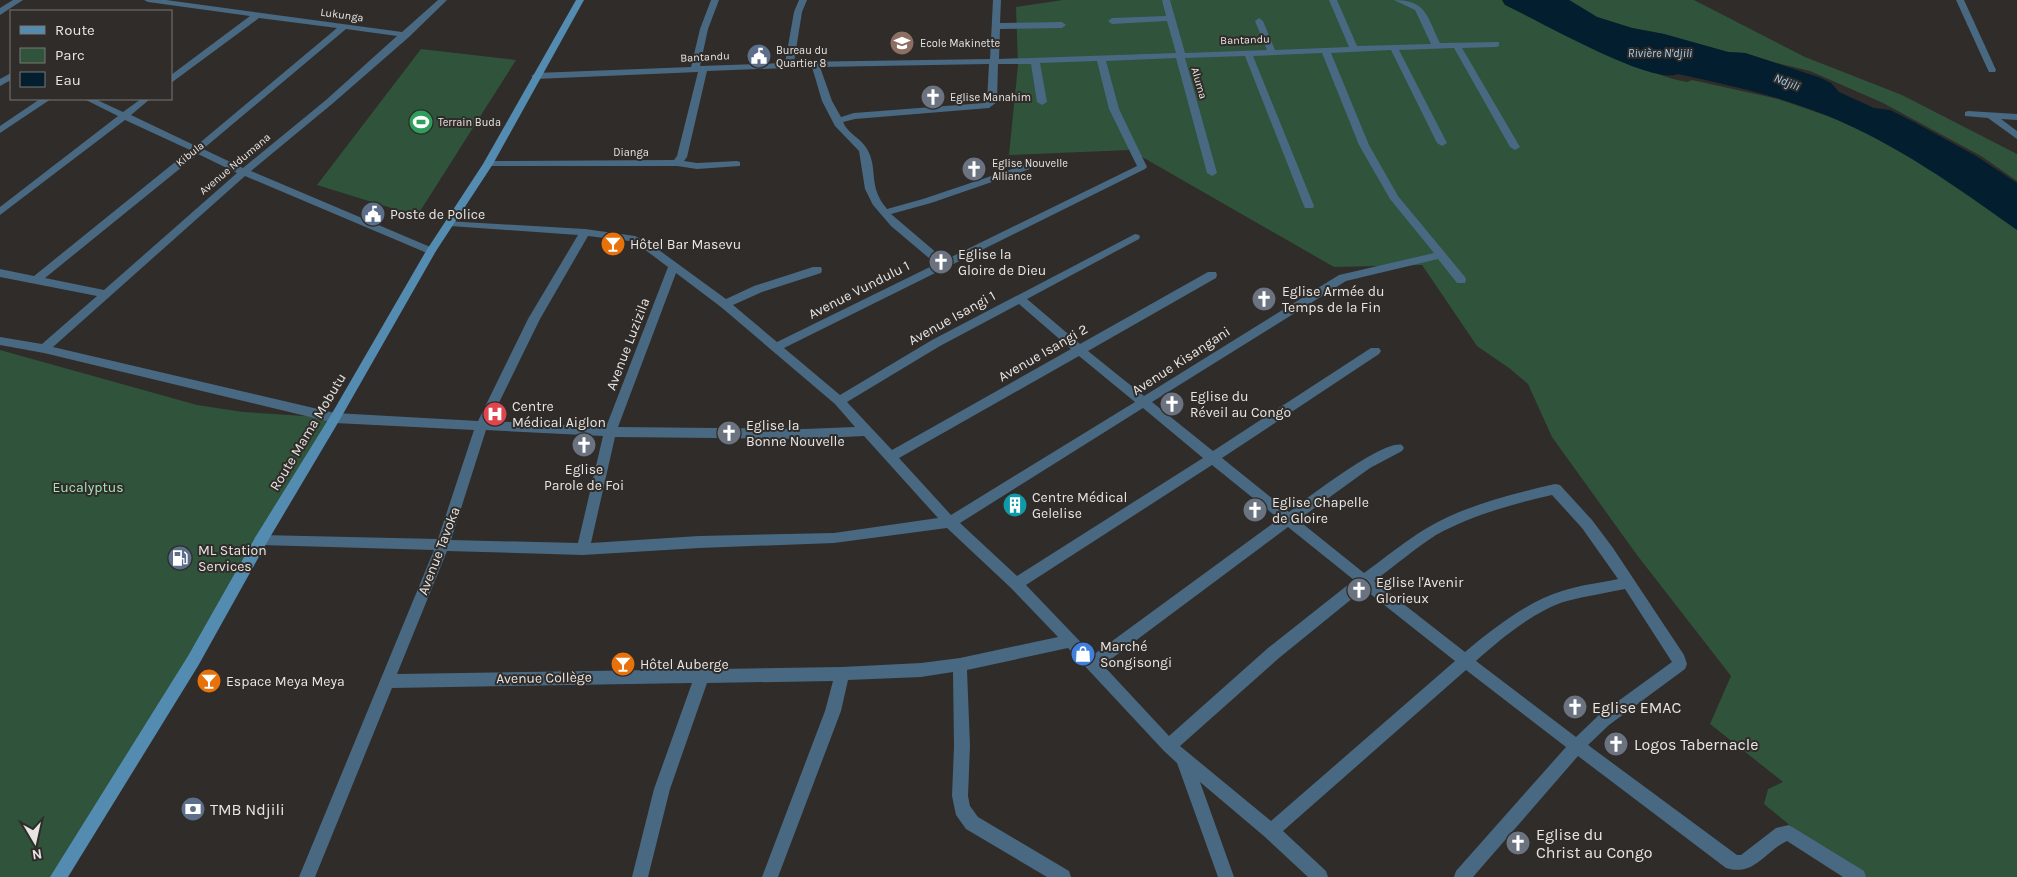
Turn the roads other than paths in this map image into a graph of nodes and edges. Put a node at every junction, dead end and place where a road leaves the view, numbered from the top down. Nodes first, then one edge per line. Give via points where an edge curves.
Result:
1 (19, 0) edge
2 (154, 0) edge
3 (443, 0) edge
4 (580, 0) edge
5 (715, 0) edge
6 (803, 0) edge
7 (997, 0) edge
8 (1166, 0) edge
9 (1333, 0) edge
10 (1398, 0) edge
11 (1960, 0) edge
12 (143, 10) edge
13 (0, 12) edge
14 (257, 15) junction
15 (1172, 18) junction
16 (1259, 20) dead end
17 (1112, 21) dead end
18 (1062, 25) dead end
19 (996, 26) junction
20 (344, 27) junction
21 (406, 34) junction
22 (1496, 44) dead end
23 (1457, 46) junction
24 (1437, 47) junction
25 (1394, 48) junction
26 (1354, 49) junction
27 (1325, 50) junction
28 (1248, 52) junction
29 (1272, 52) junction
30 (1181, 55) junction
31 (1100, 58) junction
32 (995, 61) junction
33 (1035, 61) junction
34 (815, 64) junction
35 (789, 65) junction
36 (699, 70) junction
37 (1992, 70) dead end
38 (536, 76) junction
39 (172, 79) edge
40 (45, 100) edge
41 (90, 100) edge
42 (145, 100) edge
43 (1042, 102) dead end
44 (1968, 114) dead end
45 (125, 115) junction
46 (1990, 115) junction
47 (2017, 117) edge
48 (838, 122) junction
49 (0, 130) edge
50 (2017, 136) edge
51 (1442, 142) dead end
52 (1515, 147) dead end
53 (197, 148) junction
54 (677, 163) junction
55 (488, 164) junction
56 (738, 164) dead end
57 (1027, 167) dead end
58 (244, 172) junction
59 (1212, 172) dead end
60 (1309, 206) dead end
61 (0, 212) edge
62 (884, 213) junction
63 (450, 223) junction
64 (585, 232) junction
65 (1135, 238) dead end
66 (431, 251) junction
67 (1441, 255) junction
68 (943, 264) junction
69 (673, 267) junction
70 (817, 270) dead end
71 (0, 273) edge
72 (1212, 275) dead end
73 (36, 280) junction
74 (1462, 280) dead end
75 (107, 294) junction
76 (1020, 298) junction
77 (725, 304) junction
78 (0, 341) edge
79 (777, 347) junction
80 (44, 349) junction
81 (1078, 349) junction
82 (1376, 351) dead end
83 (839, 402) junction
84 (1145, 402) junction
85 (335, 418) junction
86 (482, 425) junction
87 (610, 432) junction
88 (867, 432) junction
89 (1398, 448) dead end
90 (890, 457) junction
91 (1212, 457) junction
92 (1290, 519) junction
93 (950, 522) junction
94 (261, 540) junction
95 (443, 546) junction
96 (583, 549) junction
97 (1364, 580) junction
98 (1628, 583) junction
99 (1016, 584) junction
100 (1071, 641) junction
101 (1466, 659) junction
102 (1092, 664) junction
103 (960, 665) junction
104 (842, 674) junction
105 (702, 675) junction
106 (386, 682) junction
107 (1169, 746) junction
108 (1577, 746) junction
109 (1185, 762) junction
110 (1271, 831) junction
111 (58, 877) edge
112 (307, 877) edge
113 (640, 877) edge
114 (770, 877) edge
115 (1063, 877) edge
116 (1226, 877) edge
117 (1320, 877) edge
118 (1462, 877) edge
119 (1858, 877) edge

1 - 13 street
2 - 12 street
2 - 14 street, Lukunga
3 - 21 street, Avenue Ndumana
4 - 38 street, Route Mama Mobutu
5 - 36 street via 704,29
6 - 35 street
7 - 19 street
8 - 15 street, Aluma
9 - 26 street
10 - 24 street via 1419,9
11 - 37 street
14 - 20 street, Lukunga
14 - 39 street
15 - 17 street
15 - 30 street, Aluma
16 - 29 street
18 - 19 street
19 - 32 street
20 - 21 street, Lukunga
20 - 53 street, Kibula
21 - 58 street, Avenue Ndumana
22 - 23 street, Bantandu
23 - 24 street, Bantandu
23 - 52 street
24 - 25 street, Bantandu
25 - 26 street, Bantandu
25 - 51 street
26 - 27 street, Bantandu
27 - 29 street, Bantandu
27 - 67 street via 1364,145 1394,197
28 - 29 street, Bantandu
28 - 30 street, Bantandu
28 - 60 street
30 - 31 street, Bantandu
30 - 59 street, Aluma via 1180,61
31 - 33 street, Bantandu
31 - 68 street, Avenue Vundulu 1 via 1114,109 1142,167
32 - 33 street, Bantandu
32 - 34 street, Bantandu
32 - 48 street via 992,102 986,106 854,116
33 - 43 street
34 - 35 street, Bantandu
34 - 48 street
35 - 36 street, Bantandu
36 - 38 street, Bantandu
36 - 54 street via 682,157
38 - 55 street, Route Mama Mobutu
40 - 49 street
41 - 45 street
42 - 45 street
44 - 46 street
45 - 53 street
45 - 61 street
46 - 47 street
46 - 50 street
48 - 62 street via 840,129 861,147 871,193
53 - 58 street
53 - 73 street, Kibula
54 - 55 street, Dianga
54 - 56 street, Dianga via 697,166
55 - 63 street, Route Mama Mobutu
57 - 62 street
58 - 66 street
58 - 75 street, Avenue Ndumana
62 - 68 street
63 - 64 street
63 - 66 street, Route Mama Mobutu
64 - 69 street via 631,238
64 - 86 street, Avenue Tavoka via 534,319
65 - 76 street, Avenue Isangi 1
66 - 85 street, Route Mama Mobutu
67 - 74 street
67 - 84 street, Avenue Kisangani via 1343,278
68 - 79 street, Avenue Vundulu 1
69 - 77 street
69 - 87 street, Avenue Luzizila
70 - 77 street via 758,289
71 - 73 street
72 - 81 street, Avenue Isangi 2
73 - 75 street
75 - 80 street, Avenue Ndumana
76 - 81 street
76 - 83 street, Avenue Isangi 1
77 - 79 street
78 - 80 street
79 - 83 street
80 - 85 street
81 - 84 street
81 - 90 street, Avenue Isangi 2
82 - 91 street
83 - 88 street
84 - 91 street
84 - 93 street, Avenue Kisangani
85 - 86 street
85 - 94 street, Route Mama Mobutu
86 - 87 street
86 - 95 street, Avenue Tavoka
87 - 88 street
87 - 96 street, Avenue Luzizila
88 - 90 street
89 - 92 street via 1365,465
90 - 93 street
91 - 92 street
91 - 99 street
92 - 97 street
92 - 102 street
93 - 96 street via 834,538
93 - 99 street
94 - 95 street
94 - 111 street, Route Mama Mobutu via 193,661
95 - 96 street
95 - 106 street, Avenue Tavoka
97 - 98 street via 1437,528 1510,500 1555,489 1587,524
97 - 101 street
97 - 107 street via 1274,651
98 - 101 street via 1563,596 1496,634
98 - 108 street via 1655,620 1680,664 1604,720
99 - 100 street
100 - 102 street
100 - 103 street, Avenue Collège
101 - 108 street
101 - 110 street
102 - 107 street
103 - 104 street, Avenue Collège
103 - 115 street via 962,810 972,823
104 - 105 street, Avenue Collège
104 - 114 street via 833,711
105 - 106 street, Avenue Collège
105 - 113 street via 662,789
106 - 112 street, Avenue Tavoka
107 - 109 street
108 - 118 street
108 - 119 street via 1732,862 1745,862 1782,834 1789,833
109 - 110 street
109 - 116 street
110 - 117 street

